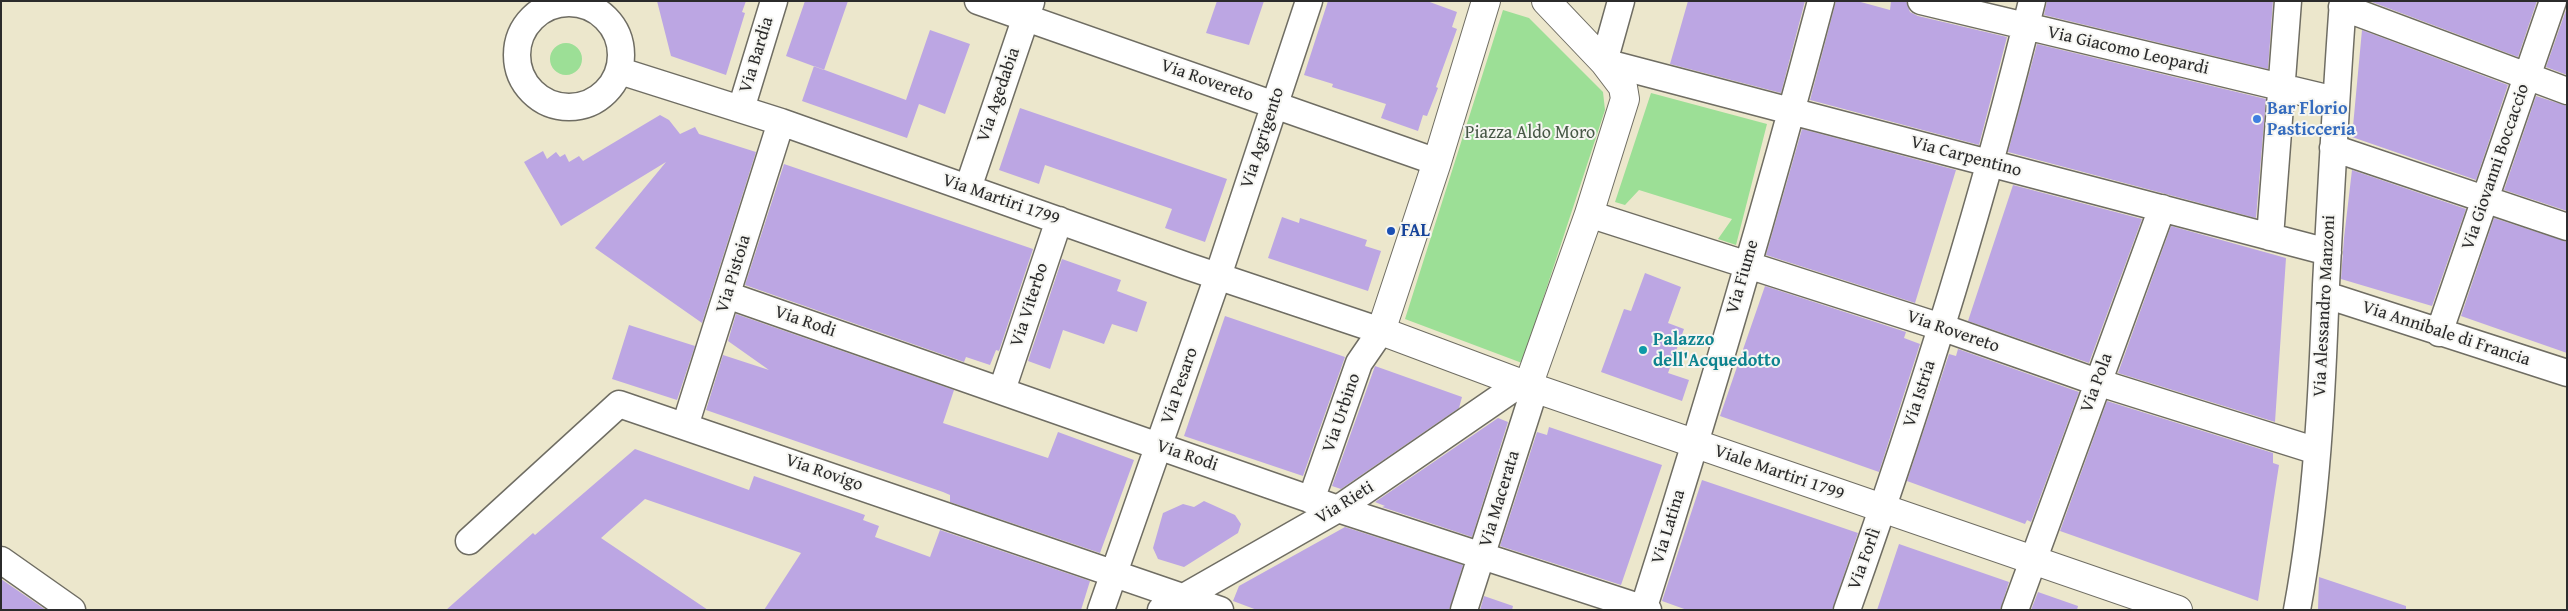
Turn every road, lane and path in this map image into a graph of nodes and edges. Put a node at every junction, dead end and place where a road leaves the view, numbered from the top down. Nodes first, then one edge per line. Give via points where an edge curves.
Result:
1 (774, 1) edge
2 (978, 1) edge
3 (1309, 1) edge
4 (1486, 1) edge
5 (1546, 1) edge
6 (1621, 1) edge
7 (1821, 1) edge
8 (1921, 1) edge
9 (2032, 1) edge
10 (2288, 1) edge
11 (2553, 1) edge
12 (567, 2) edge
13 (2342, 4) edge
14 (1028, 10) edge
15 (2026, 26) junction
16 (1604, 62) junction
17 (620, 71) junction
18 (2527, 76) junction
19 (2281, 87) junction
20 (2567, 91) edge
21 (2335, 100) junction
22 (1274, 105) junction
23 (741, 109) junction
24 (1792, 110) junction
25 (781, 122) junction
26 (2333, 148) junction
27 (1437, 162) junction
28 (1991, 164) junction
29 (968, 188) junction
30 (2485, 200) junction
31 (2162, 208) junction
32 (1589, 214) junction
33 (1059, 220) junction
34 (2567, 227) edge
35 (2270, 237) junction
36 (2328, 252) junction
37 (1746, 265) junction
38 (1218, 276) junction
39 (728, 295) junction
40 (2326, 295) junction
41 (1941, 327) junction
42 (1381, 331) junction
43 (2439, 333) junction
44 (2567, 372) edge
45 (2097, 382) junction
46 (1528, 386) junction
47 (1002, 390) junction
48 (685, 426) junction
49 (1695, 443) junction
50 (1159, 446) junction
51 (2317, 451) junction
52 (1311, 500) junction
53 (1883, 508) junction
54 (1338, 509) junction
55 (469, 541) dead end
56 (1483, 557) junction
57 (2034, 558) junction
58 (1, 560) edge
59 (1115, 572) junction
60 (1172, 603) edge
61 (1645, 609) edge
62 (72, 610) edge
63 (1101, 610) edge
64 (1220, 610) edge
65 (1464, 610) edge
66 (1847, 610) edge
67 (2015, 610) edge
68 (2178, 610) edge
69 (2297, 610) edge

1 - 23 street, Via Bardia
2 - 14 street, Via Rovereto
3 - 22 street, Via Agrigento
4 - 27 street
5 - 16 street
6 - 16 street
7 - 24 street, Via Fiume
8 - 15 street, Via Giacomo Leopardi
9 - 15 street, Via Istria
10 - 19 street
11 - 18 street, Via Giovanni Boccaccio
12 - 17 street via 599,12 611,23 619,38 622,54
12 - 17 street via 536,14 525,27 518,42 521,78 547,103 564,108 582,106 598,99 612,87
13 - 18 street
13 - 21 street, Via Alessandro Manzoni
14 - 22 street, Via Rovereto
14 - 29 street, Via Agedabia
15 - 19 street, Via Giacomo Leopardi
15 - 28 street, Via Istria
16 - 24 street, Via Carpentino
16 - 32 street via 1623,87 1625,99
17 - 23 street, Via Martiri 1799
18 - 20 street
18 - 30 street, Via Giovanni Boccaccio
19 - 21 street, Via Giacomo Leopardi
19 - 35 street
21 - 26 street, Via Alessandro Manzoni
22 - 27 street, Via Rovereto
22 - 38 street, Via Agrigento
23 - 25 street, Via Martiri 1799
24 - 28 street, Via Carpentino
24 - 37 street, Via Fiume
25 - 29 street, Via Martiri 1799
25 - 39 street, Via Pistoia
26 - 30 street
26 - 36 street, Via Alessandro Manzoni
27 - 42 street
28 - 31 street, Via Carpentino
28 - 41 street, Via Istria
29 - 33 street, Via Martiri 1799
30 - 34 street
30 - 43 street, Via Giovanni Boccaccio
31 - 35 street, Via Carpentino
31 - 45 street, Via Pola
32 - 37 street, Via Rovereto
32 - 46 street
33 - 38 street, Via Martiri 1799
33 - 47 street, Via Viterbo
35 - 36 street, Via Carpentino
36 - 40 street, Via Alessandro Manzoni
37 - 41 street, Via Rovereto
37 - 49 street, Via Fiume
38 - 42 street, Via Martiri 1799
38 - 50 street, Via Pesaro
39 - 47 street, Via Rodi
39 - 48 street, Via Pistoia
40 - 43 street, Via Annibale di Francia
40 - 51 street, Via Alessandro Manzoni
41 - 45 street, Via Rovereto
41 - 53 street, Via Istria
42 - 46 street, Viale Martiri 1799
42 - 52 street, Via Urbino via 1359,363
43 - 44 street, Via Annibale di Francia
45 - 51 street, Via Rovereto
45 - 57 street, Via Pola
46 - 49 street, Viale Martiri 1799
46 - 54 street, Via Rieti
46 - 56 street, Via Macerata
47 - 50 street, Via Rodi
48 - 55 street, Via Rovigo via 619,404
48 - 59 street, Via Rovigo
49 - 53 street, Viale Martiri 1799
49 - 61 street, Via Latina
50 - 52 street, Via Rodi
50 - 59 street, Via Pesaro
51 - 69 street, Via Alessandro Manzoni via 2309,543
52 - 54 street, Via Rodi
53 - 57 street, Viale Martiri 1799
53 - 66 street, Via Forlì
54 - 56 street, Via Rodi
54 - 60 street, Via Rieti
56 - 61 street, Via Rodi
56 - 65 street, Via Macerata
57 - 67 street, Via Pola
57 - 68 street, Viale Martiri 1799
58 - 62 street
59 - 60 street, Via Rovigo
59 - 63 street, Via Pesaro
60 - 64 street, Via Rovigo

